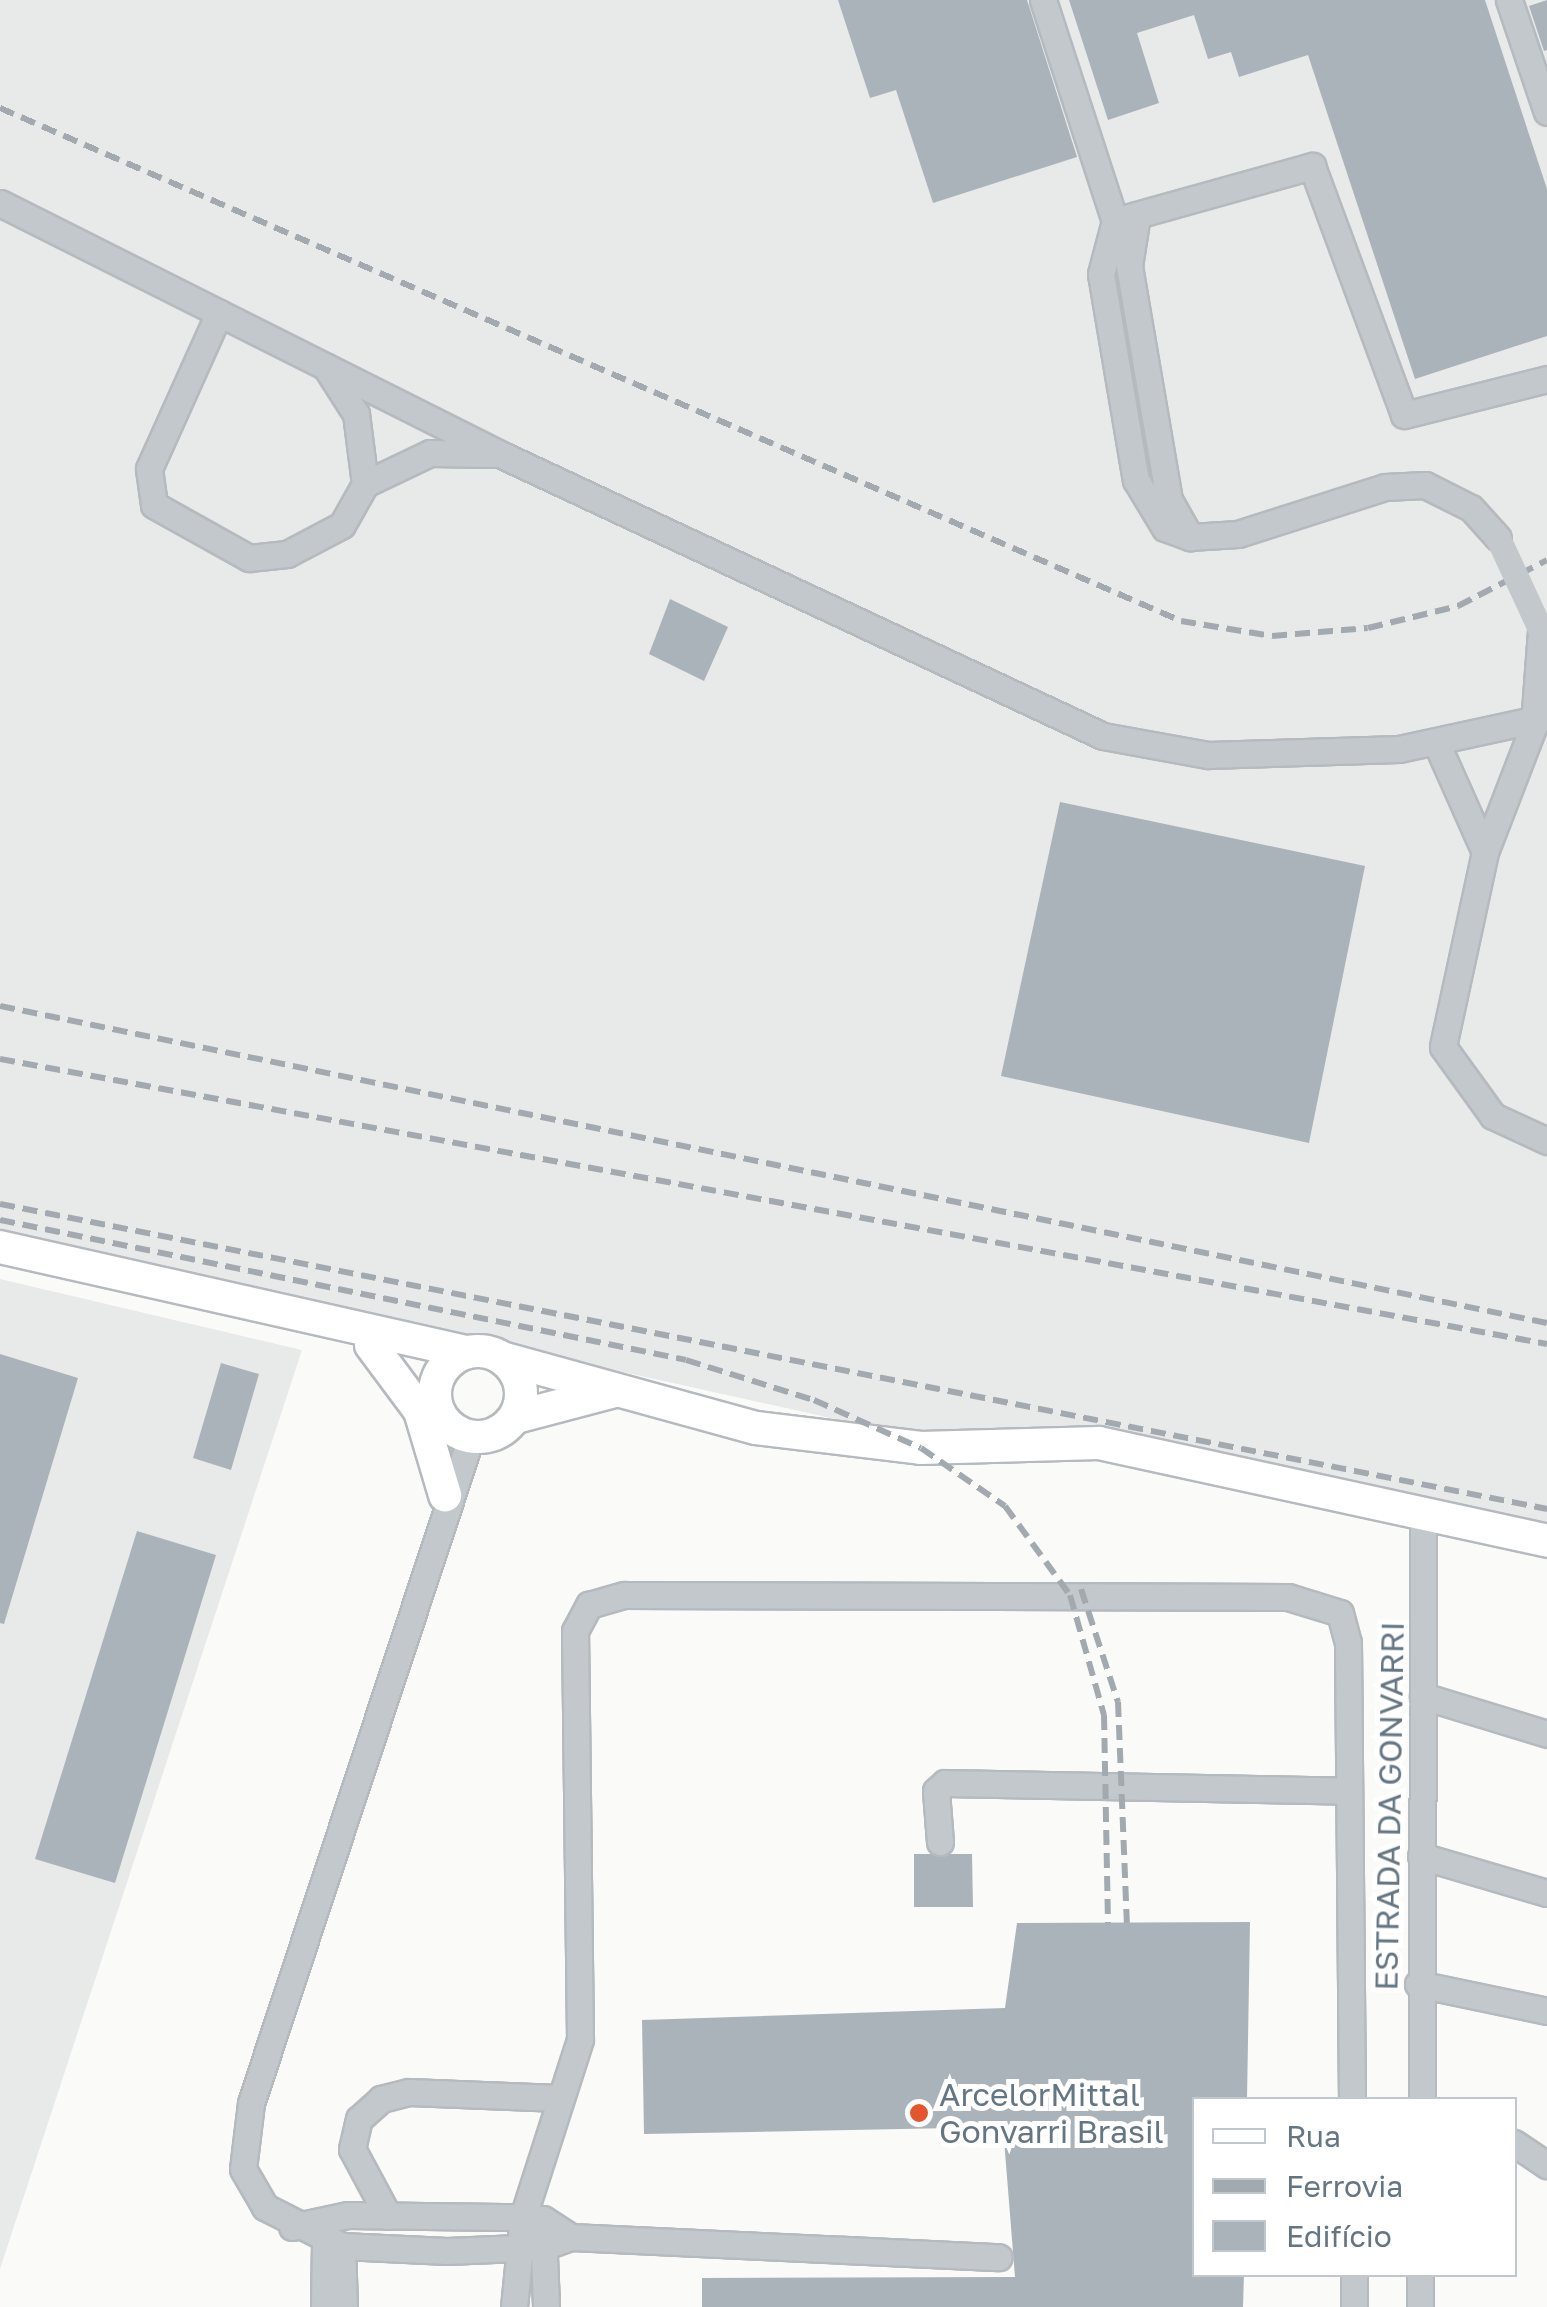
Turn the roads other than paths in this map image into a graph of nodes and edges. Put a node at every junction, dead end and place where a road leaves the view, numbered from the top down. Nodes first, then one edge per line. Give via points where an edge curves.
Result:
1 (1043, 0) edge
2 (1510, 0) edge
3 (1547, 112) edge
4 (0, 203) edge
5 (1126, 218) junction
6 (219, 313) junction
7 (326, 366) junction
8 (1547, 379) edge
9 (502, 455) junction
10 (365, 484) junction
11 (1540, 721) edge
12 (1436, 742) junction
13 (1485, 852) junction
14 (1547, 1141) edge
15 (0, 1247) edge
16 (339, 1327) junction
17 (372, 1345) junction
18 (486, 1354) junction
19 (615, 1392) junction
20 (434, 1401) junction
21 (516, 1417) junction
22 (462, 1434) junction
23 (849, 1444) junction
24 (444, 1495) junction
25 (1424, 1513) junction
26 (438, 1536) junction
27 (1547, 1541) edge
28 (1423, 1696) junction
29 (1547, 1734) edge
30 (1349, 1790) junction
31 (940, 1842) dead end
32 (1421, 1856) junction
33 (1547, 1893) edge
34 (1418, 1984) junction
35 (1547, 2011) edge
36 (1352, 2097) edge
37 (1422, 2097) edge
38 (559, 2098) junction
39 (1517, 2145) edge
40 (1547, 2165) edge
41 (388, 2216) junction
42 (533, 2218) junction
43 (292, 2227) junction
44 (571, 2237) junction
45 (333, 2243) junction
46 (531, 2247) junction
47 (999, 2257) dead end
48 (1354, 2277) edge
49 (1420, 2277) edge
50 (324, 2307) edge
51 (344, 2307) edge
52 (514, 2307) edge
53 (546, 2307) edge
54 (1354, 2307) edge
55 (1420, 2307) edge

1 - 5 street
2 - 3 street
4 - 6 street
5 - 8 street via 1312,166 1404,414
5 - 11 street, bridge via 1101,274 1136,480 1166,528 1190,537 1238,534 1385,488 1425,485 1471,508 1498,538 1541,631
6 - 7 street
6 - 10 street via 149,469 154,505 250,558 342,525
7 - 9 street
7 - 10 street via 356,414
9 - 10 street via 430,452
9 - 12 street via 1103,736 1208,755
11 - 12 street
11 - 13 street
12 - 13 street
13 - 14 street via 1443,1048 1493,1116
15 - 16 main road
16 - 17 main road
16 - 18 main road
17 - 20 main road via 404,1359
17 - 24 main road via 420,1410
18 - 19 main road
18 - 20 main road via 442,1371
18 - 21 main road via 519,1376
18 - 23 street via 764,1414
19 - 21 main road
19 - 23 main road
20 - 22 main road
21 - 22 main road via 504,1430
22 - 24 street
22 - 26 street
23 - 25 main road via 1099,1443
24 - 26 street
25 - 27 main road
25 - 28 street, ESTRADA DA GONVARRI
26 - 43 street via 242,2140 243,2169 266,2207
28 - 29 street
28 - 32 street, ESTRADA DA GONVARRI
30 - 31 street via 945,1782 936,1792
30 - 36 street
30 - 38 street via 1348,1643 1340,1613 1313,1599 624,1595 589,1606 575,1630 580,2039
32 - 33 street
32 - 34 street, ESTRADA DA GONVARRI
34 - 35 street
34 - 37 street, ESTRADA DA GONVARRI
38 - 41 street via 408,2092 380,2099 359,2120 352,2150
38 - 42 street via 534,2182
39 - 40 street
41 - 42 street
41 - 43 street
42 - 44 street
42 - 46 street
43 - 45 street
44 - 46 street
44 - 47 street
45 - 46 street
45 - 50 street
45 - 51 street
46 - 52 street
46 - 53 street
48 - 54 street
49 - 55 street

